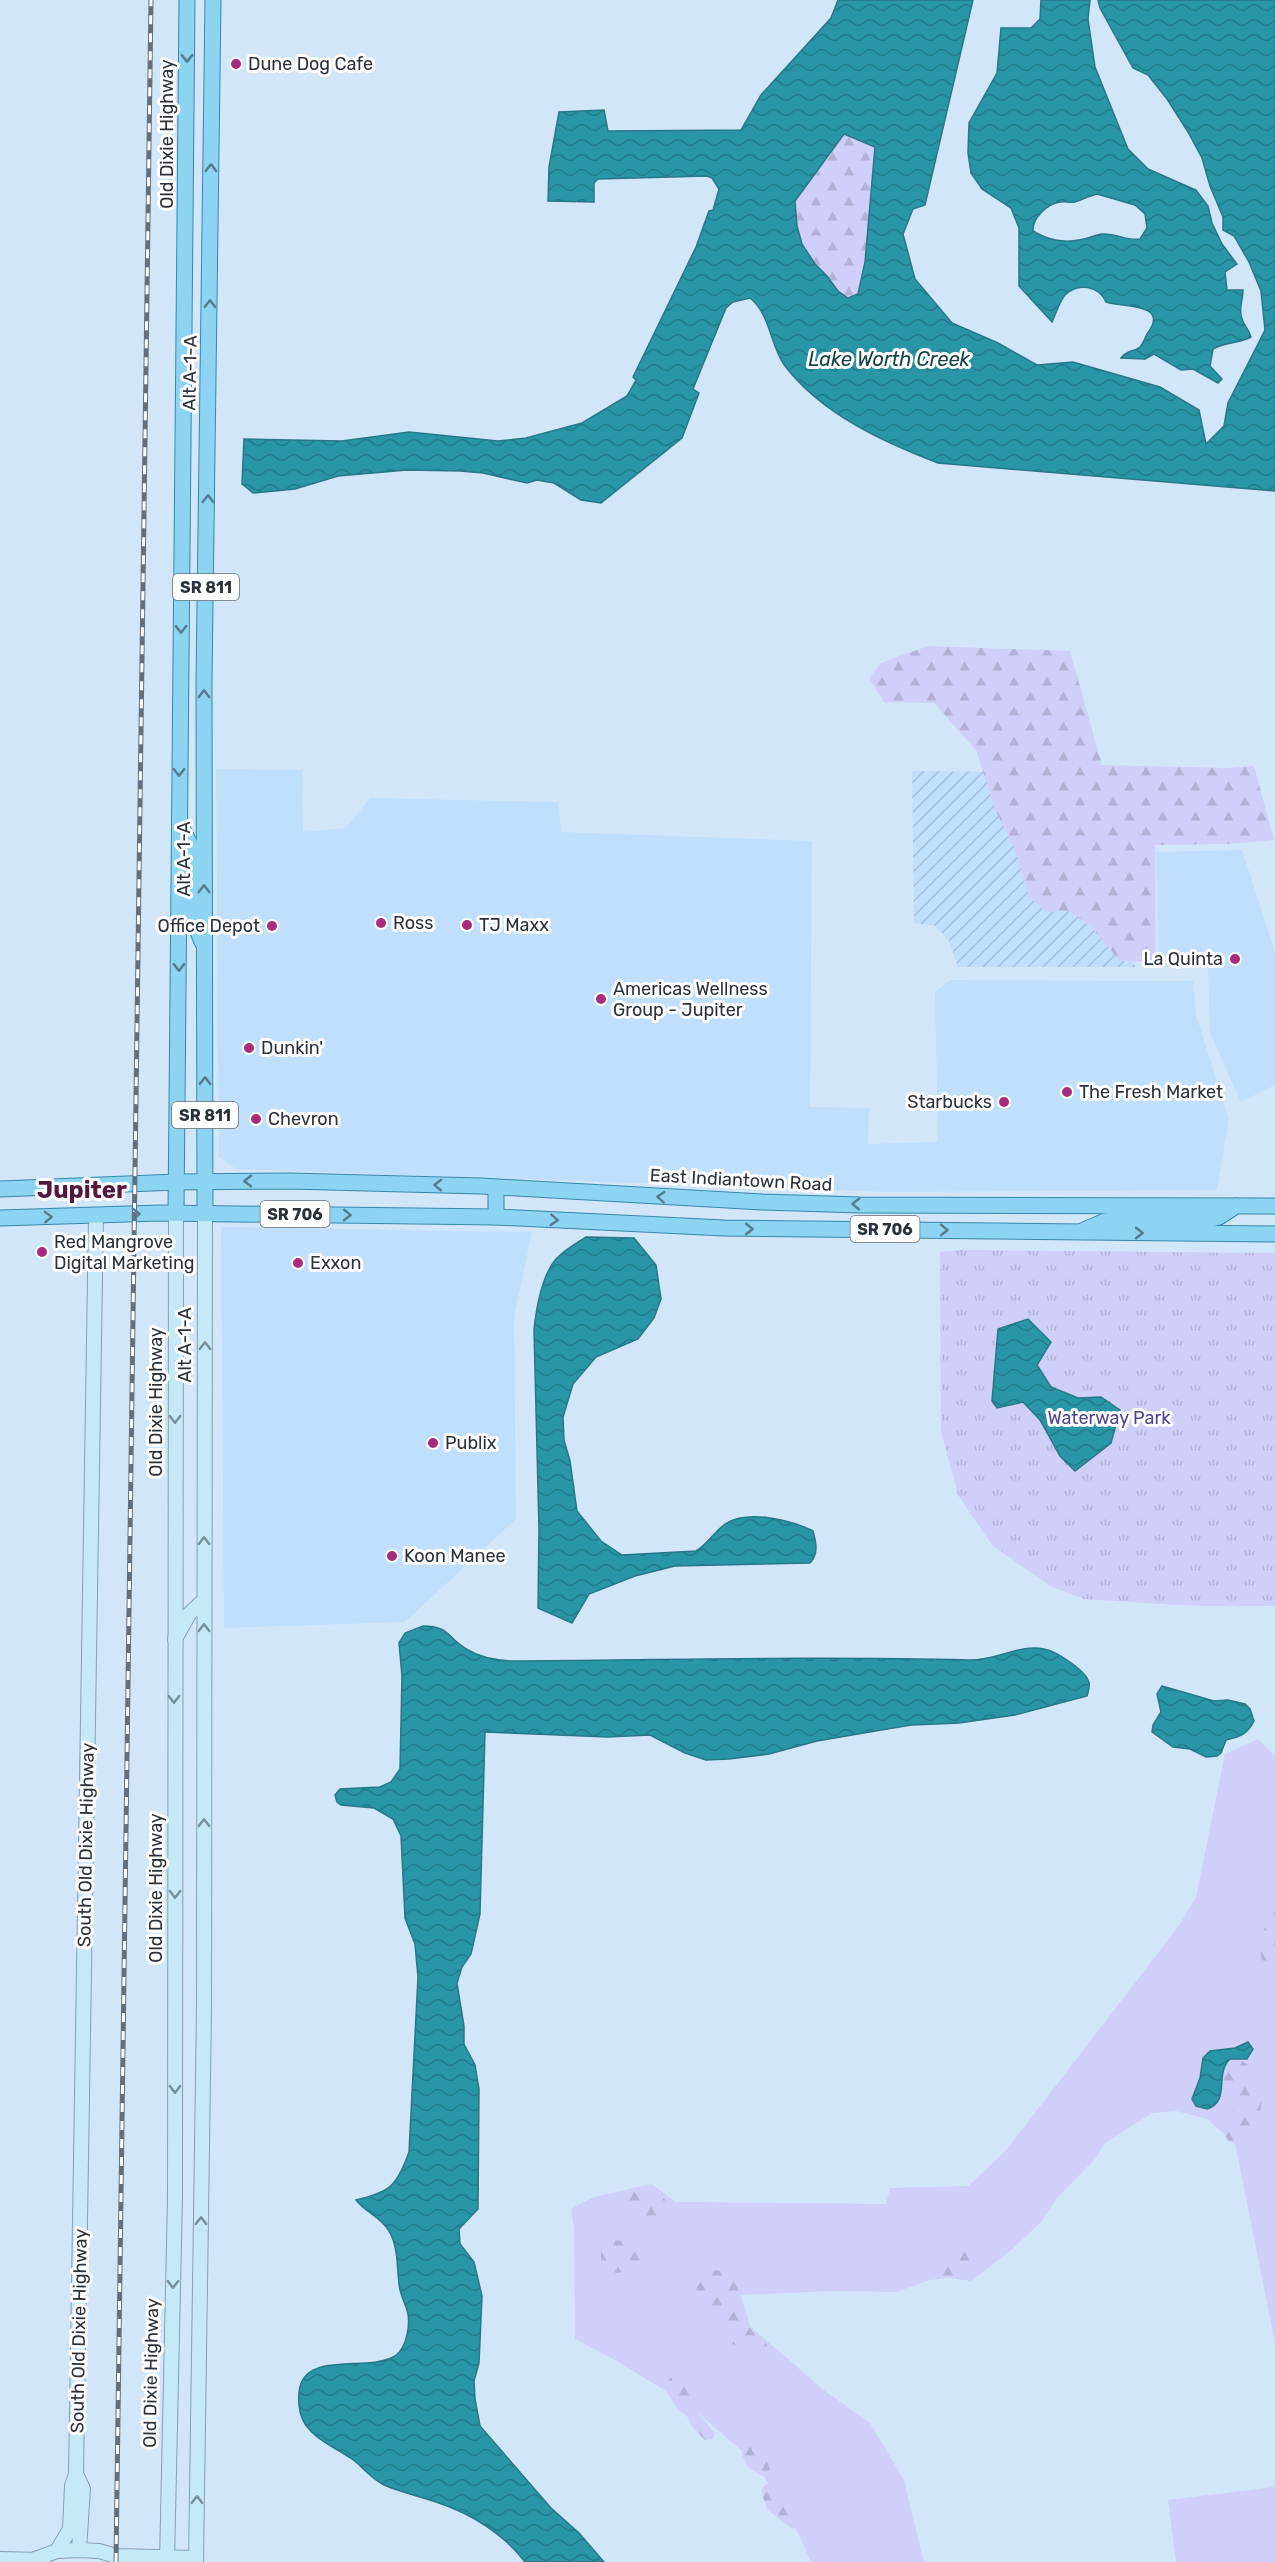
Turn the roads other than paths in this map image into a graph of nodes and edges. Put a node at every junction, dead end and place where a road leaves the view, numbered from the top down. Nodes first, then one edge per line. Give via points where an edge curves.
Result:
1 (188, 0) edge
2 (213, 0) edge
3 (186, 268) joint
4 (179, 821) junction
5 (204, 948) junction
6 (177, 1182) junction
7 (205, 1182) junction
8 (496, 1187) junction
9 (0, 1189) edge
10 (1236, 1206) junction
11 (1275, 1206) edge
12 (176, 1213) junction
13 (205, 1214) junction
14 (96, 1215) junction
15 (496, 1217) junction
16 (0, 1218) edge
17 (1079, 1233) junction
18 (1275, 1234) edge
19 (204, 1600) junction
20 (174, 1641) junction
21 (76, 2474) junction
22 (79, 2550) junction
23 (110, 2556) junction
24 (54, 2557) edge
25 (0, 2559) edge
26 (167, 2560) edge
27 (196, 2560) edge
28 (95, 2562) edge

1 -> 3 main road, Old Dixie Highway / SR 811
5 -> 2 main road, Alt A-1-A / SR 811
3 -> 4 main road, Alt A-1-A / SR 811
4 - 5 main road via 190,844 190,912
4 -> 6 main road, Alt A-1-A / SR 811
7 -> 5 main road, Alt A-1-A / SR 811
6 - 7 main road, SR 706
6 - 9 main road, SR 706
6 - 12 main road, Alt A-1-A / SR 811
8 -> 7 main road, East Indiantown Road / SR 706
7 - 13 main road, Alt A-1-A / SR 811
10 -> 8 main road, East Indiantown Road / SR 706 via 860,1205
8 - 15 main road
10 - 11 main road, East Indiantown Road / SR 706
10 - 17 main road via 1207,1220 1123,1219 1105,1221
12 - 13 main road, SR 706
14 -> 12 main road, SR 706
12 -> 20 main road, Old Dixie Highway / SR 811
13 -> 15 main road, SR 706
19 -> 13 main road, Alt A-1-A / SR 811
16 -> 14 main road, SR 706
14 - 21 main road, South Old Dixie Highway
15 -> 17 main road, SR 706 via 724,1228
17 -> 18 main road, SR 706
19 - 20 main road via 189,1614
27 -> 19 main road, SR 811 via 204,2008
20 -> 26 main road, Old Dixie Highway / SR 811 via 175,2185
21 - 22 main road, South Old Dixie Highway via 83,2489
21 - 24 main road, South Old Dixie Highway via 70,2529
22 - 23 main road
22 - 24 main road
23 - 26 main road
23 - 28 main road
24 - 25 main road
26 - 27 main road

